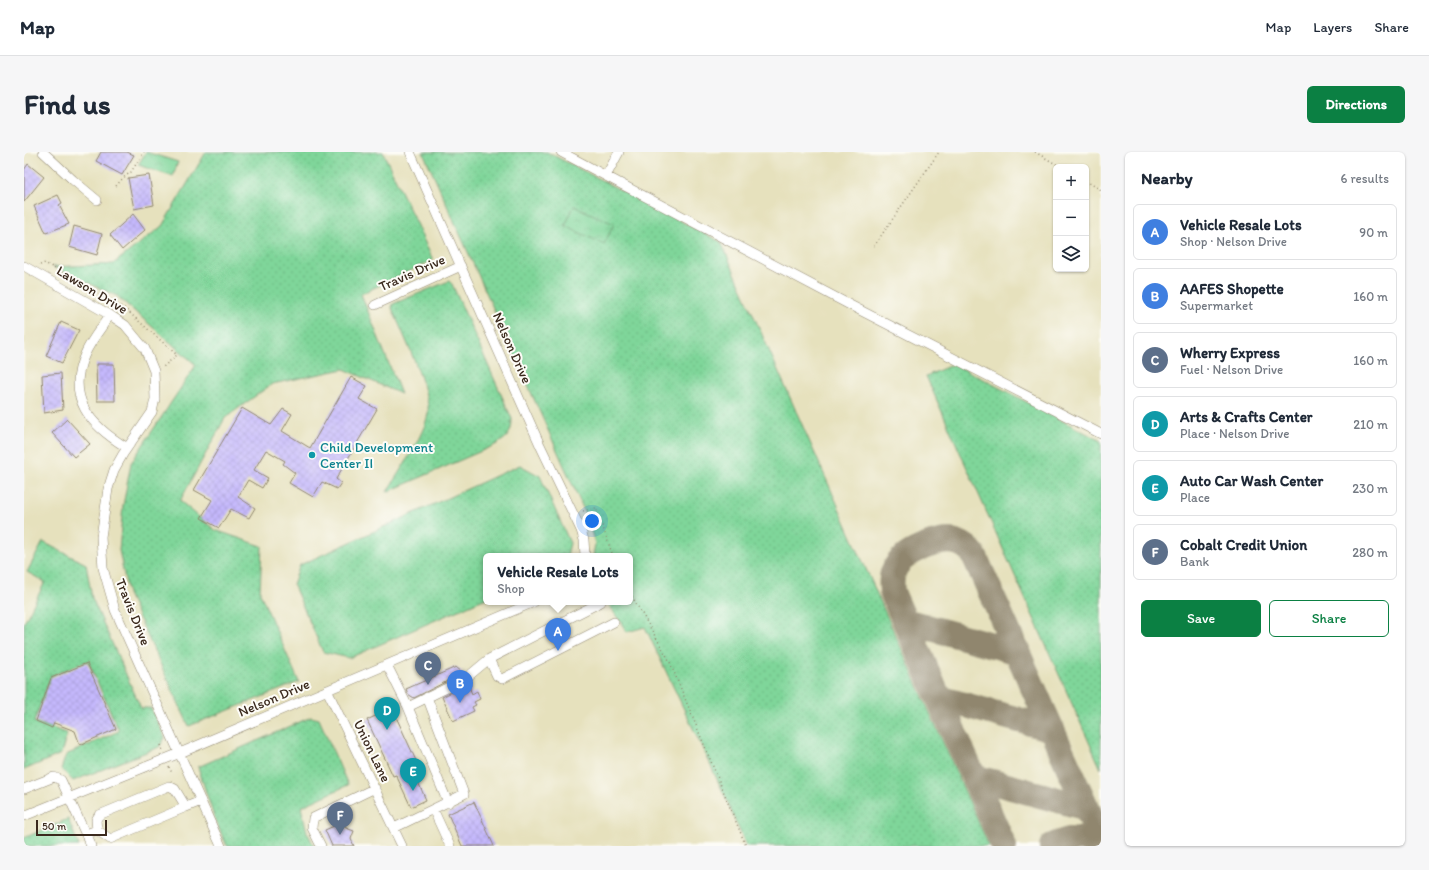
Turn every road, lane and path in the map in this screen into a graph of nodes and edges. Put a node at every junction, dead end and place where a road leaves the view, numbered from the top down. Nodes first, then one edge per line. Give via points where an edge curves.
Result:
1 (44, 152) edge
2 (144, 152) edge
3 (410, 152) edge
4 (562, 152) edge
5 (619, 152) edge
6 (939, 152) edge
7 (1035, 152) edge
8 (1056, 164) edge
9 (606, 176) junction
10 (1089, 183) edge
11 (116, 186) dead end
12 (1101, 190) edge
13 (97, 200) dead end
14 (874, 246) dead end
15 (24, 266) edge
16 (461, 266) junction
17 (375, 305) dead end
18 (110, 315) junction
19 (177, 355) dead end
20 (154, 373) junction
21 (152, 412) joint
22 (1101, 434) edge
23 (126, 447) junction
24 (573, 514) junction
25 (585, 553) edge
26 (612, 553) edge
27 (633, 599) edge
28 (527, 605) edge
29 (595, 605) edge
30 (614, 622) dead end
31 (489, 659) junction
32 (387, 665) junction
33 (327, 690) junction
34 (427, 697) junction
35 (408, 707) junction
36 (180, 753) junction
37 (375, 788) junction
38 (24, 789) edge
39 (70, 798) junction
40 (201, 801) junction
41 (448, 803) junction
42 (186, 807) junction
43 (434, 809) junction
44 (24, 816) edge
45 (394, 828) junction
46 (97, 830) junction
47 (86, 834) junction
48 (91, 846) edge
49 (221, 846) edge
50 (321, 846) edge
51 (402, 846) edge
52 (450, 846) edge
53 (746, 846) edge

1 - 13 street
2 - 11 path via 131,172
3 - 16 street, Nelson Drive
4 - 9 street
5 - 9 street
6 - 14 path
7 - 8 path
9 - 22 street
10 - 12 path
15 - 18 street, Lawson Drive
16 - 17 street, Travis Drive
16 - 24 street, Nelson Drive
18 - 20 street, Lawson Drive via 125,325 145,349
18 - 23 street via 90,344 82,361 80,393 85,410 94,424
19 - 20 path
20 - 21 street, Lawson Drive via 155,399
21 - 23 street, Travis Drive
23 - 36 street, Travis Drive via 114,470 104,506 102,568 115,610
24 - 25 street, Nelson Drive via 584,540
24 - 26 path via 596,508
27 - 53 path via 669,660
28 - 32 street, Nelson Drive
29 - 31 street
30 - 31 street via 502,679 497,676
31 - 34 street via 465,679
32 - 33 street, Nelson Drive
32 - 35 street
33 - 36 street, Nelson Drive
33 - 37 street, Union Lane
34 - 35 street
34 - 41 street via 464,792
35 - 41 street
36 - 39 street, Nelson Drive
36 - 40 street, Travis Drive
37 - 45 street, Union Lane
37 - 50 street via 313,818 312,828
38 - 39 street via 57,777
39 - 44 street, Nelson Drive
39 - 47 street
40 - 42 street
40 - 49 street, Travis Drive
41 - 43 street
42 - 46 street via 110,840
42 - 46 street via 175,789 169,786 99,816 96,820
43 - 45 street
43 - 52 street
45 - 51 street, Union Lane
46 - 47 street
47 - 48 street

